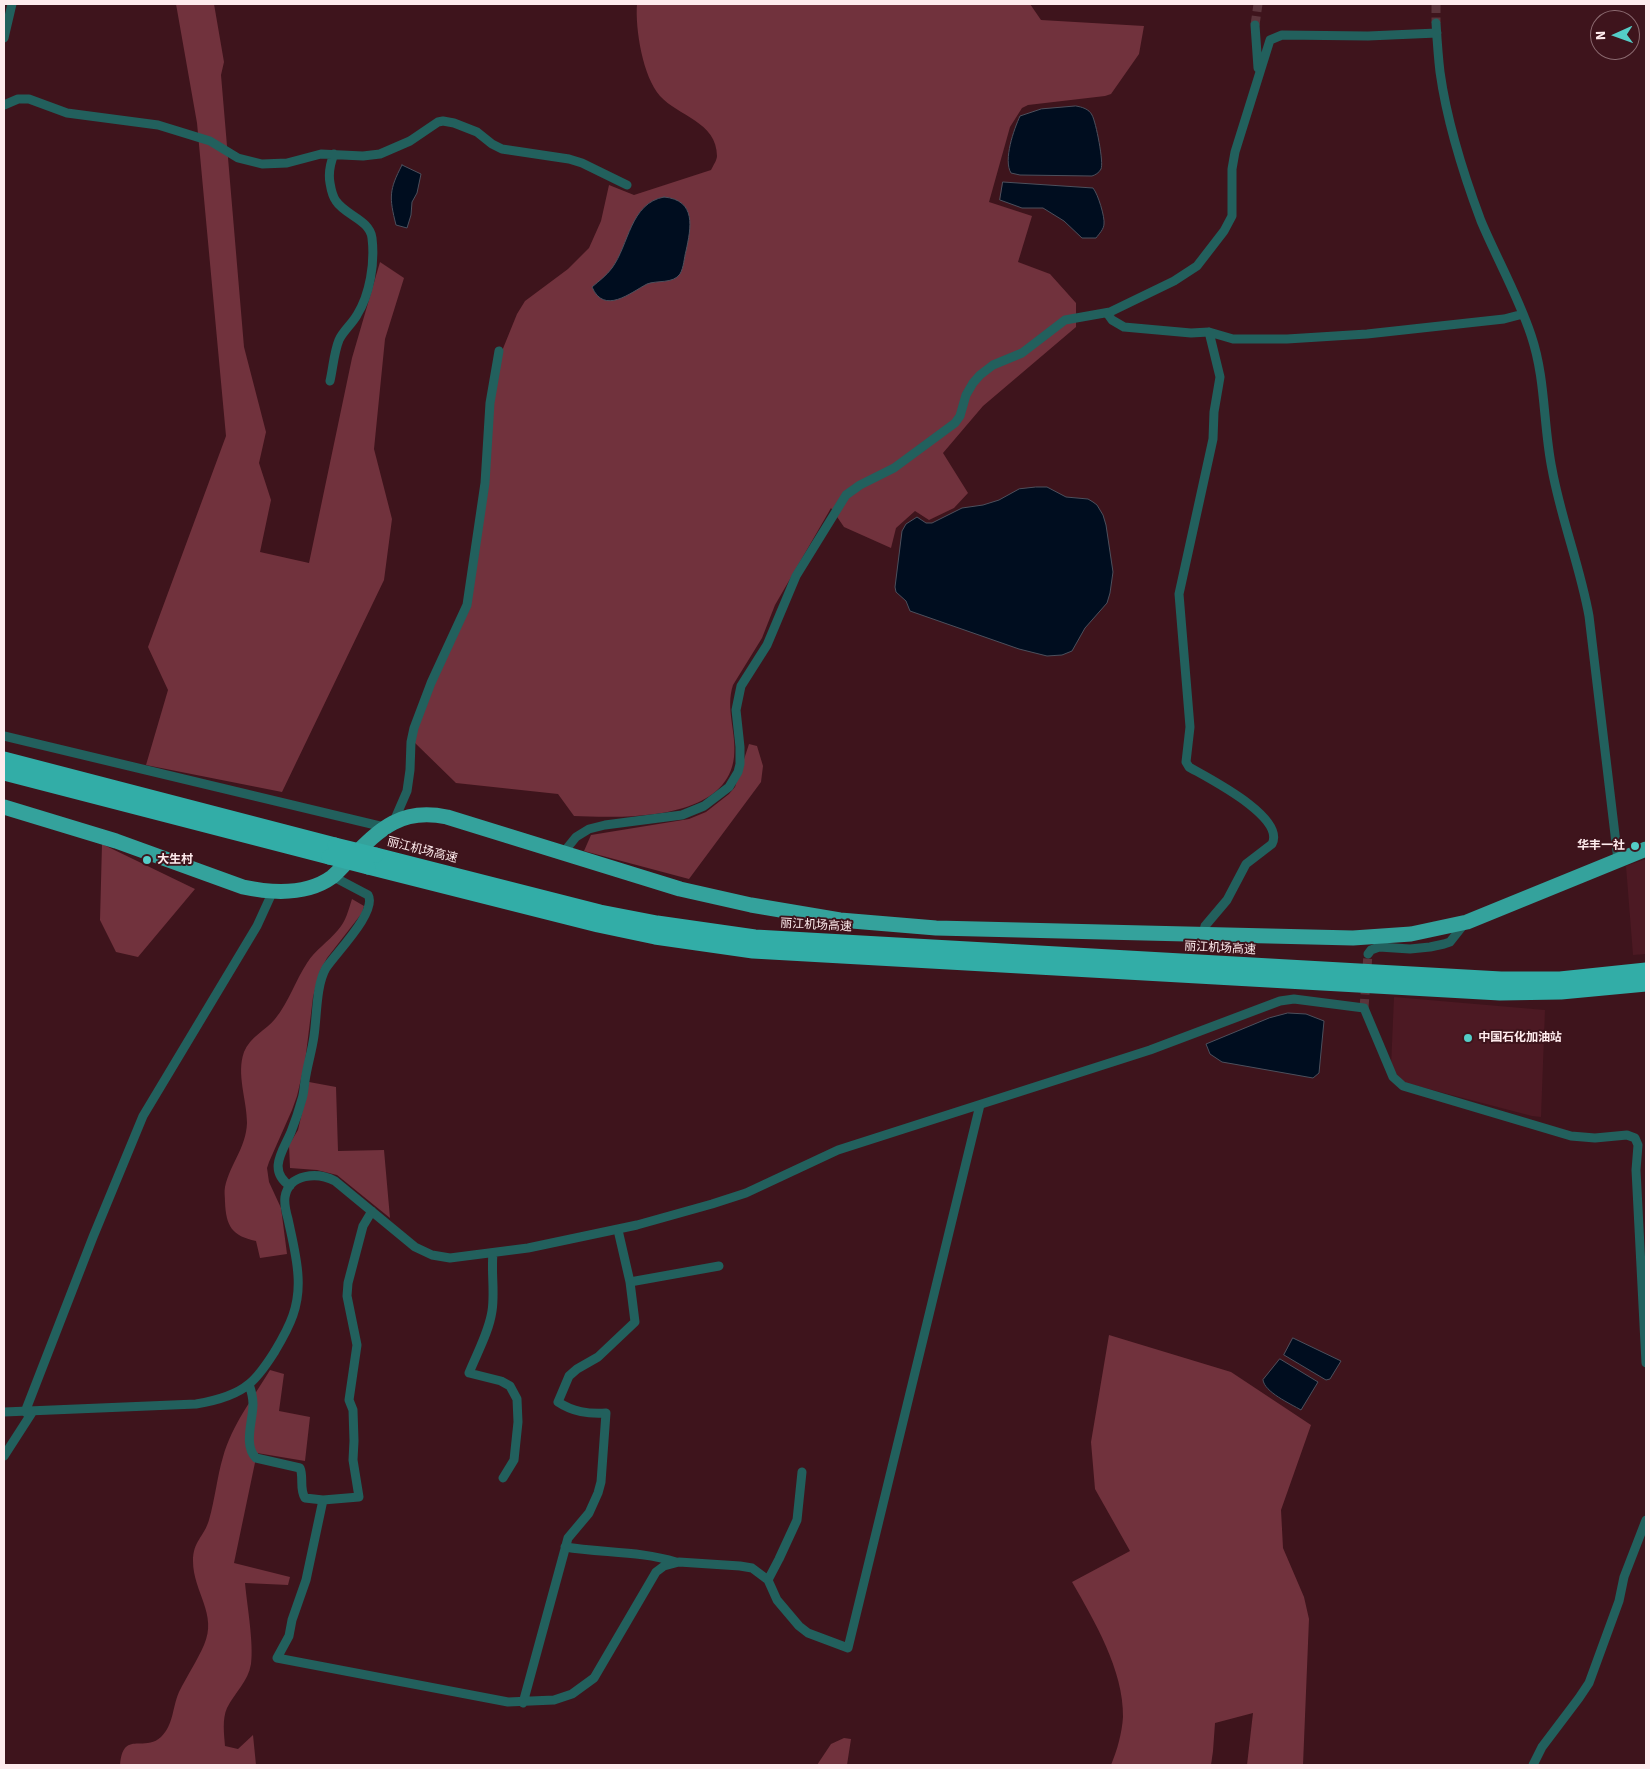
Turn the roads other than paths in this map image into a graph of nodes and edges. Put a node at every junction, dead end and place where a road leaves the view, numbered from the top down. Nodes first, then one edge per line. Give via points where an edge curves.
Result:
1 (12, 4) edge
2 (1436, 23) tunnel mouth
3 (1256, 25) tunnel mouth
4 (1437, 33) junction
5 (4, 38) edge
6 (1258, 76) junction
7 (4, 105) edge
8 (334, 154) junction
9 (627, 185) dead end
10 (1107, 313) junction
11 (1523, 314) junction
12 (1209, 332) junction
13 (499, 351) dead end
14 (330, 381) dead end
15 (4, 736) edge
16 (4, 759) edge
17 (4, 773) edge
18 (4, 807) edge
19 (389, 824) junction
20 (1646, 849) edge
21 (332, 851) junction
22 (563, 853) junction
23 (1618, 860) junction
24 (372, 861) junction
25 (332, 876) junction
26 (273, 891) junction
27 (1467, 922) junction
28 (1203, 934) junction
29 (1368, 954) dead end
30 (1646, 970) edge
31 (1646, 984) edge
32 (980, 1105) junction
33 (290, 1186) junction
34 (372, 1211) junction
35 (618, 1230) junction
36 (493, 1253) junction
37 (719, 1266) dead end
38 (630, 1282) junction
39 (1646, 1347) edge
40 (1646, 1363) edge
41 (249, 1384) junction
42 (29, 1411) junction
43 (4, 1412) edge
44 (4, 1456) edge
45 (802, 1472) dead end
46 (503, 1478) dead end
47 (323, 1500) junction
48 (1646, 1520) edge
49 (565, 1546) junction
50 (679, 1562) junction
51 (768, 1580) junction
52 (523, 1703) junction
53 (1532, 1765) edge

1 - 5 street
2 - 4 street
3 - 6 street
4 - 6 street via 1282,36 1270,40
4 - 11 street via 1444,91 1462,167
6 - 10 street via 1235,152 1232,216 1224,231 1191,271
7 - 8 street via 18,99 29,99 67,113 158,125 210,141 238,158 262,164 288,163
8 - 9 street via 380,154 410,141 438,122 449,122 476,132 502,148 569,159
8 - 14 street via 328,173 333,196 370,230 373,259 366,299 338,342
10 - 12 street via 1116,324 1128,328
10 - 22 street via 1065,320 1022,353 993,365 973,383 955,423 894,468 846,495 796,576 767,644 741,686 736,710 740,764 724,793 682,815 589,829 576,837
11 - 12 street via 1504,319 1377,333 1287,339 1234,339
11 - 23 street via 1539,365 1553,477 1588,607
12 - 28 street via 1220,377 1213,439 1179,594 1190,727 1186,762 1263,816 1271,827 1274,840 1246,864 1227,900
13 - 19 street via 490,402 485,482 469,599 414,728 407,791
15 - 19 street
16 - 21 highway, 丽江机场高速
17 - 21 highway, 丽江机场高速
18 - 26 highway via 116,841 243,887
19 - 22 highway via 419,814 438,815
19 - 25 highway
20 - 23 highway
21 - 24 highway, 丽江机场高速, bridge
22 - 28 highway via 715,897 840,920 936,928
23 - 27 highway
24 - 30 highway, 丽江机场高速 via 600,912 755,937 1501,979 1560,979
24 - 31 highway, 丽江机场高速 via 598,926 754,951 1500,993 1576,991
25 - 26 highway via 316,885
25 - 33 street via 368,895 370,905 322,976 303,1096 279,1155 280,1176
26 - 42 street via 256,926 144,1116 93,1237
27 - 28 highway via 1411,934 1372,938
27 - 29 street via 1450,942 1444,944 1410,949 1379,947
32 - 35 street via 838,1150 746,1193
32 - 39 street via 1150,1050 1280,1001 1294,999 1364,1008 1393,1077 1403,1086 1571,1136 1630,1135 1637,1140
32 - 51 street via 848,1648 808,1633 799,1626 777,1600
33 - 34 street via 303,1177 325,1176
33 - 41 street via 285,1204 298,1266 296,1306 290,1326
34 - 36 street via 415,1247 432,1255 450,1258
34 - 47 street via 363,1226 347,1296 357,1345 349,1400 353,1410 353,1460 359,1497
35 - 36 street
35 - 38 street
36 - 46 street via 492,1314 469,1373 501,1381 510,1386 517,1399 514,1460
37 - 38 street
38 - 49 street via 635,1322 598,1357 569,1376 558,1402 581,1412 606,1413 598,1493
39 - 40 street
41 - 42 street via 224,1398 196,1404
41 - 47 street via 253,1402 249,1437 253,1455 300,1468 303,1496
42 - 43 street
42 - 44 street
45 - 51 street via 797,1520
47 - 52 street via 306,1580 289,1636 277,1658
48 - 53 street via 1589,1683
49 - 50 street
49 - 52 street
50 - 51 street via 746,1567
50 - 52 street via 656,1572 594,1678 563,1698

